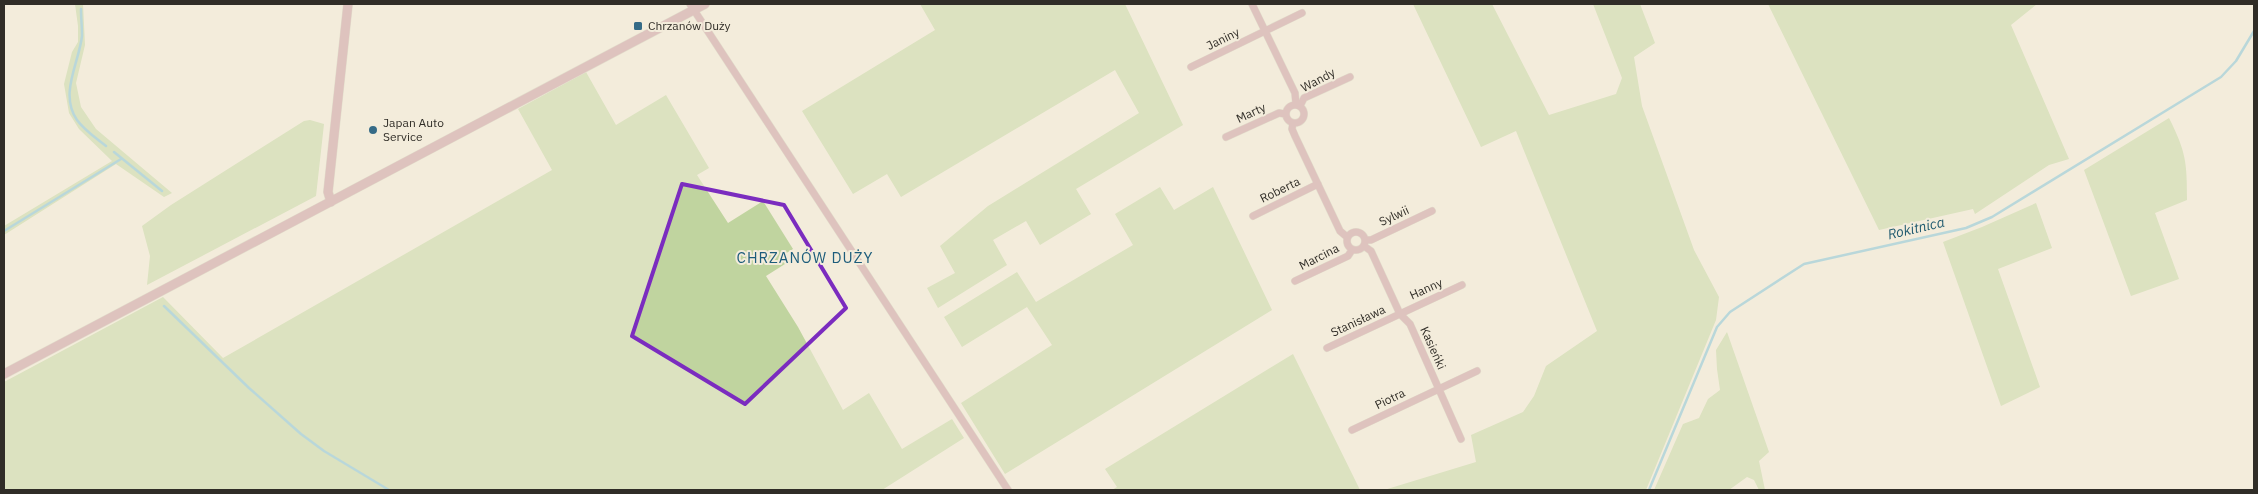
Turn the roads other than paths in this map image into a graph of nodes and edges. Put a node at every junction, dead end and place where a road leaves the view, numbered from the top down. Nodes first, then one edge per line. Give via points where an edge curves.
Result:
1 (348, 4) edge
2 (705, 4) edge
3 (1252, 4) edge
4 (692, 7) edge
5 (1302, 13) dead end
6 (1266, 31) junction
7 (1191, 67) dead end
8 (1350, 77) dead end
9 (1298, 106) junction
10 (1286, 114) junction
11 (1293, 123) junction
12 (1226, 137) dead end
13 (1318, 184) junction
14 (331, 202) junction
15 (1432, 211) dead end
16 (1253, 216) dead end
17 (1347, 237) junction
18 (1365, 243) junction
19 (1352, 250) junction
20 (1295, 281) dead end
21 (1462, 285) dead end
22 (1400, 314) junction
23 (1327, 348) dead end
24 (1476, 371) dead end
25 (4, 374) edge
26 (1439, 388) junction
27 (1352, 430) dead end
28 (1461, 439) dead end
29 (1008, 490) edge

1 - 14 street via 328,192
2 - 4 street
3 - 6 street
4 - 14 street
4 - 29 street
5 - 6 street, Janiny
6 - 7 street, Janiny
6 - 9 street
8 - 9 street, Wandy via 1304,98
9 - 10 street via 1289,107
9 - 11 street via 1304,117
10 - 11 street via 1289,122
10 - 12 street, Marty via 1279,113
11 - 13 street via 1294,136
13 - 16 street, Roberta
13 - 17 street via 1340,231
14 - 25 street
15 - 18 street, Sylwii
17 - 18 street via 1357,232 1364,237
17 - 19 street via 1347,245
18 - 19 street via 1358,250
18 - 22 street, Kasieńki
19 - 20 street, Marcina via 1348,256
21 - 22 street, Hanny
22 - 23 street, Stanisława
22 - 26 street, Kasieńki via 1410,324
24 - 26 street, Piotra
26 - 27 street, Piotra
26 - 28 street, Kasieńki

